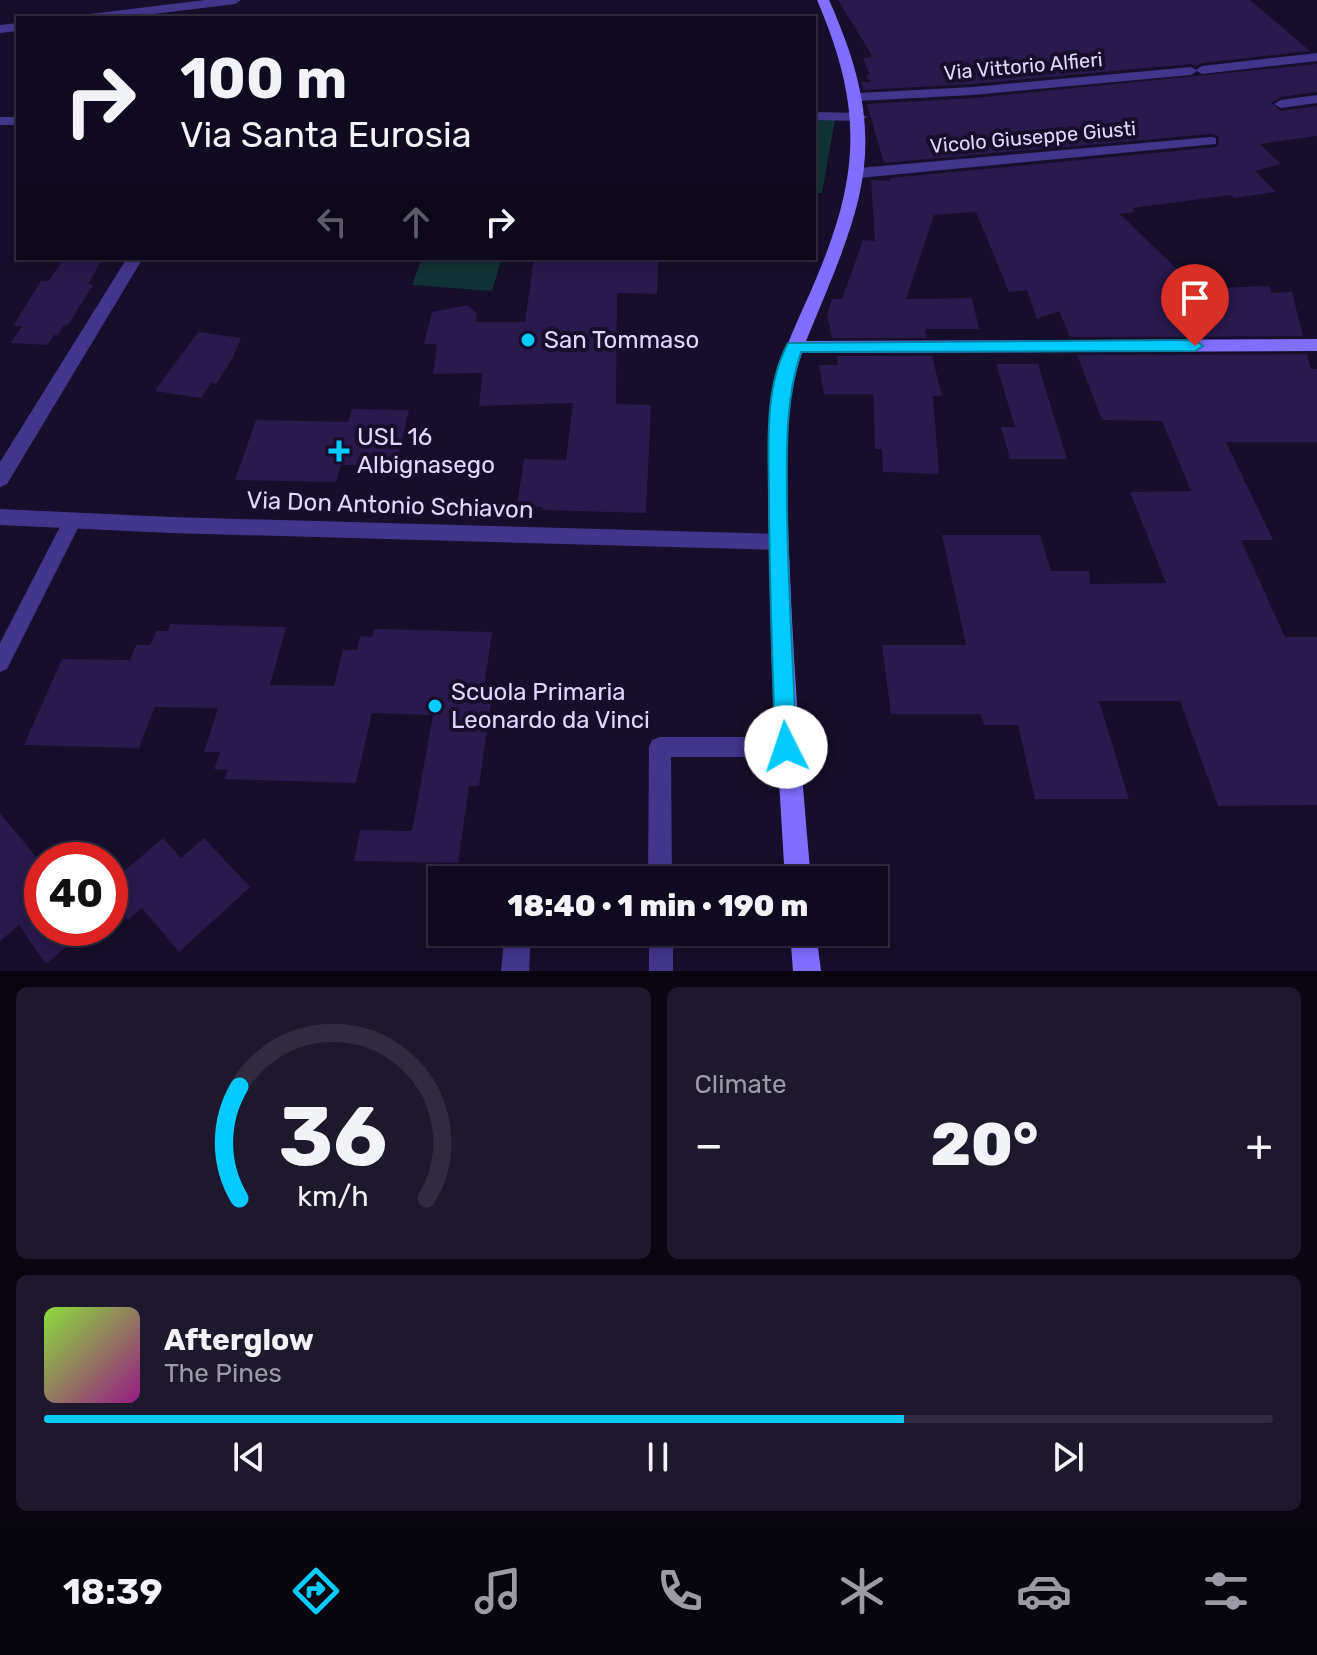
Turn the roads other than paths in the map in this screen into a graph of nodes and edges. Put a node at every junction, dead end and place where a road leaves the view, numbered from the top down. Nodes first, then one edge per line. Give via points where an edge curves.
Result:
1 (235, 0) edge
2 (823, 0) edge
3 (106, 16) edge
4 (1317, 57) edge
5 (858, 97) junction
6 (1317, 99) edge
7 (1281, 104) dead end
8 (816, 116) edge
9 (860, 117) junction
10 (1211, 141) dead end
11 (859, 173) junction
12 (134, 260) edge
13 (1317, 345) edge
14 (794, 347) junction
15 (0, 479) edge
16 (0, 517) edge
17 (73, 520) junction
18 (778, 542) junction
19 (0, 663) edge
20 (786, 747) junction
21 (660, 866) edge
22 (797, 866) edge
23 (517, 946) edge
24 (661, 946) edge
25 (804, 946) edge
26 (515, 971) edge
27 (661, 971) edge
28 (807, 971) edge

1 - 3 street
2 - 5 street via 843,41
4 - 5 lane, Via Vittorio Alfieri via 973,91
5 - 9 street
6 - 7 street
8 - 9 street
9 - 11 street
10 - 11 street, Vicolo Giuseppe Giusti
11 - 14 street via 844,236
12 - 15 street
13 - 14 street
14 - 18 street via 778,419
16 - 17 street, Via Don Antonio Schiavon
17 - 18 street, Via Don Antonio Schiavon
17 - 19 lane
18 - 20 street
20 - 21 lane via 660,747
20 - 22 street
23 - 26 street
24 - 27 lane
25 - 28 street

